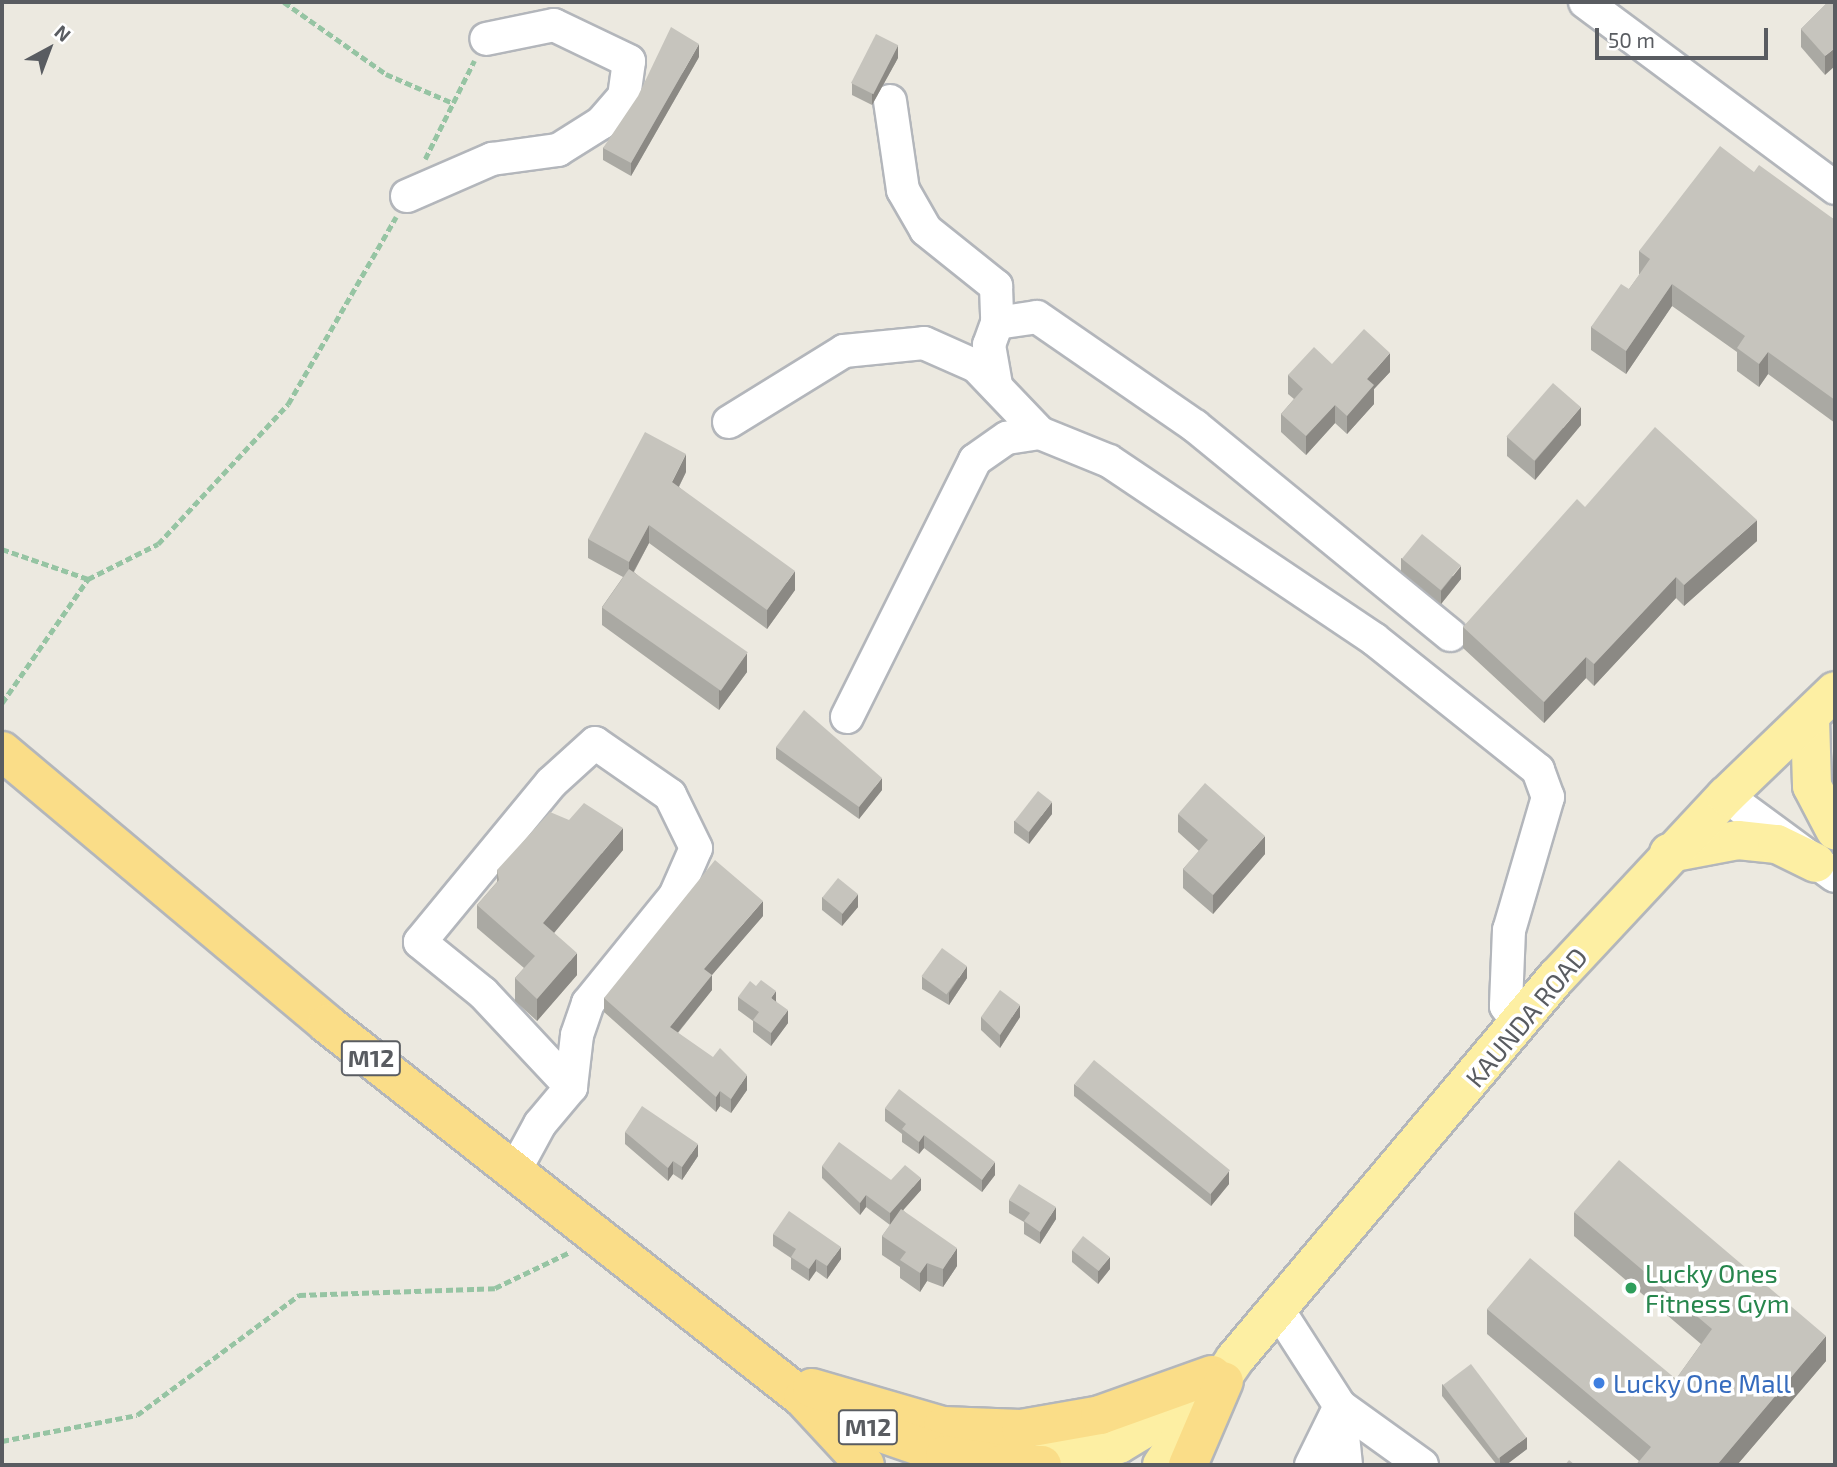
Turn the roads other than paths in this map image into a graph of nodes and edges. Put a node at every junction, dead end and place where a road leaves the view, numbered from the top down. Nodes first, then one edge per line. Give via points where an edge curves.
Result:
1 (1585, 2) edge
2 (485, 38) road end
3 (890, 101) dead end
4 (1835, 188) edge
5 (407, 196) road end
6 (996, 286) junction
7 (1037, 317) junction
8 (997, 324) junction
9 (996, 383) junction
10 (729, 422) dead end
11 (1040, 433) junction
12 (1450, 635) dead end
13 (1822, 705) edge
14 (847, 717) dead end
15 (2, 751) edge
16 (1726, 796) junction
17 (1835, 830) edge
18 (1669, 853) junction
19 (1826, 870) edge
20 (1519, 1024) junction
21 (571, 1087) junction
22 (515, 1170) junction
23 (1277, 1308) junction
24 (1224, 1372) junction
25 (807, 1393) junction
26 (1340, 1406) junction
27 (829, 1465) edge
28 (865, 1465) edge
29 (999, 1465) edge
30 (1040, 1465) edge
31 (1162, 1465) edge
32 (1188, 1465) edge
33 (1311, 1465) edge
34 (1346, 1465) edge
35 (1422, 1465) edge

1 - 4 street
2 - 5 street via 554,24 629,61 624,97 601,123 558,150 492,159
3 - 6 street via 903,190 926,230
6 - 7 street
6 - 8 street
7 - 8 street
7 - 12 street via 1206,435
8 - 9 street via 989,345
9 - 10 street via 976,366 924,343 884,345 844,351
9 - 11 street
11 - 14 street via 1007,438 975,460
11 - 20 street via 1109,461 1361,629 1538,770 1548,797 1509,930 1506,1006
13 - 16 main road, KAUNDA ROAD
13 - 17 main road via 1812,786
15 - 22 highway, M12 via 306,1007
16 - 18 main road, KAUNDA ROAD
16 - 19 street
18 - 19 main road via 1738,840 1777,844
18 - 20 main road, KAUNDA ROAD
20 - 23 main road, KAUNDA ROAD
21 - 21 street via 577,1035 589,1003 675,896 696,848 670,794 595,743 551,783 420,942 483,993
21 - 22 street via 540,1124
22 - 25 highway, M12 via 747,1357
23 - 24 main road, KAUNDA ROAD
23 - 26 street
24 - 25 highway via 1100,1415 1021,1429 943,1426
24 - 30 main road, KAUNDA ROAD via 1180,1407 1119,1444
24 - 31 main road, KAUNDA ROAD
24 - 32 highway
25 - 27 highway
25 - 28 highway, M12
25 - 29 highway, M12 via 896,1441
26 - 33 street
26 - 34 street
26 - 35 street
29 - 30 highway, M12

